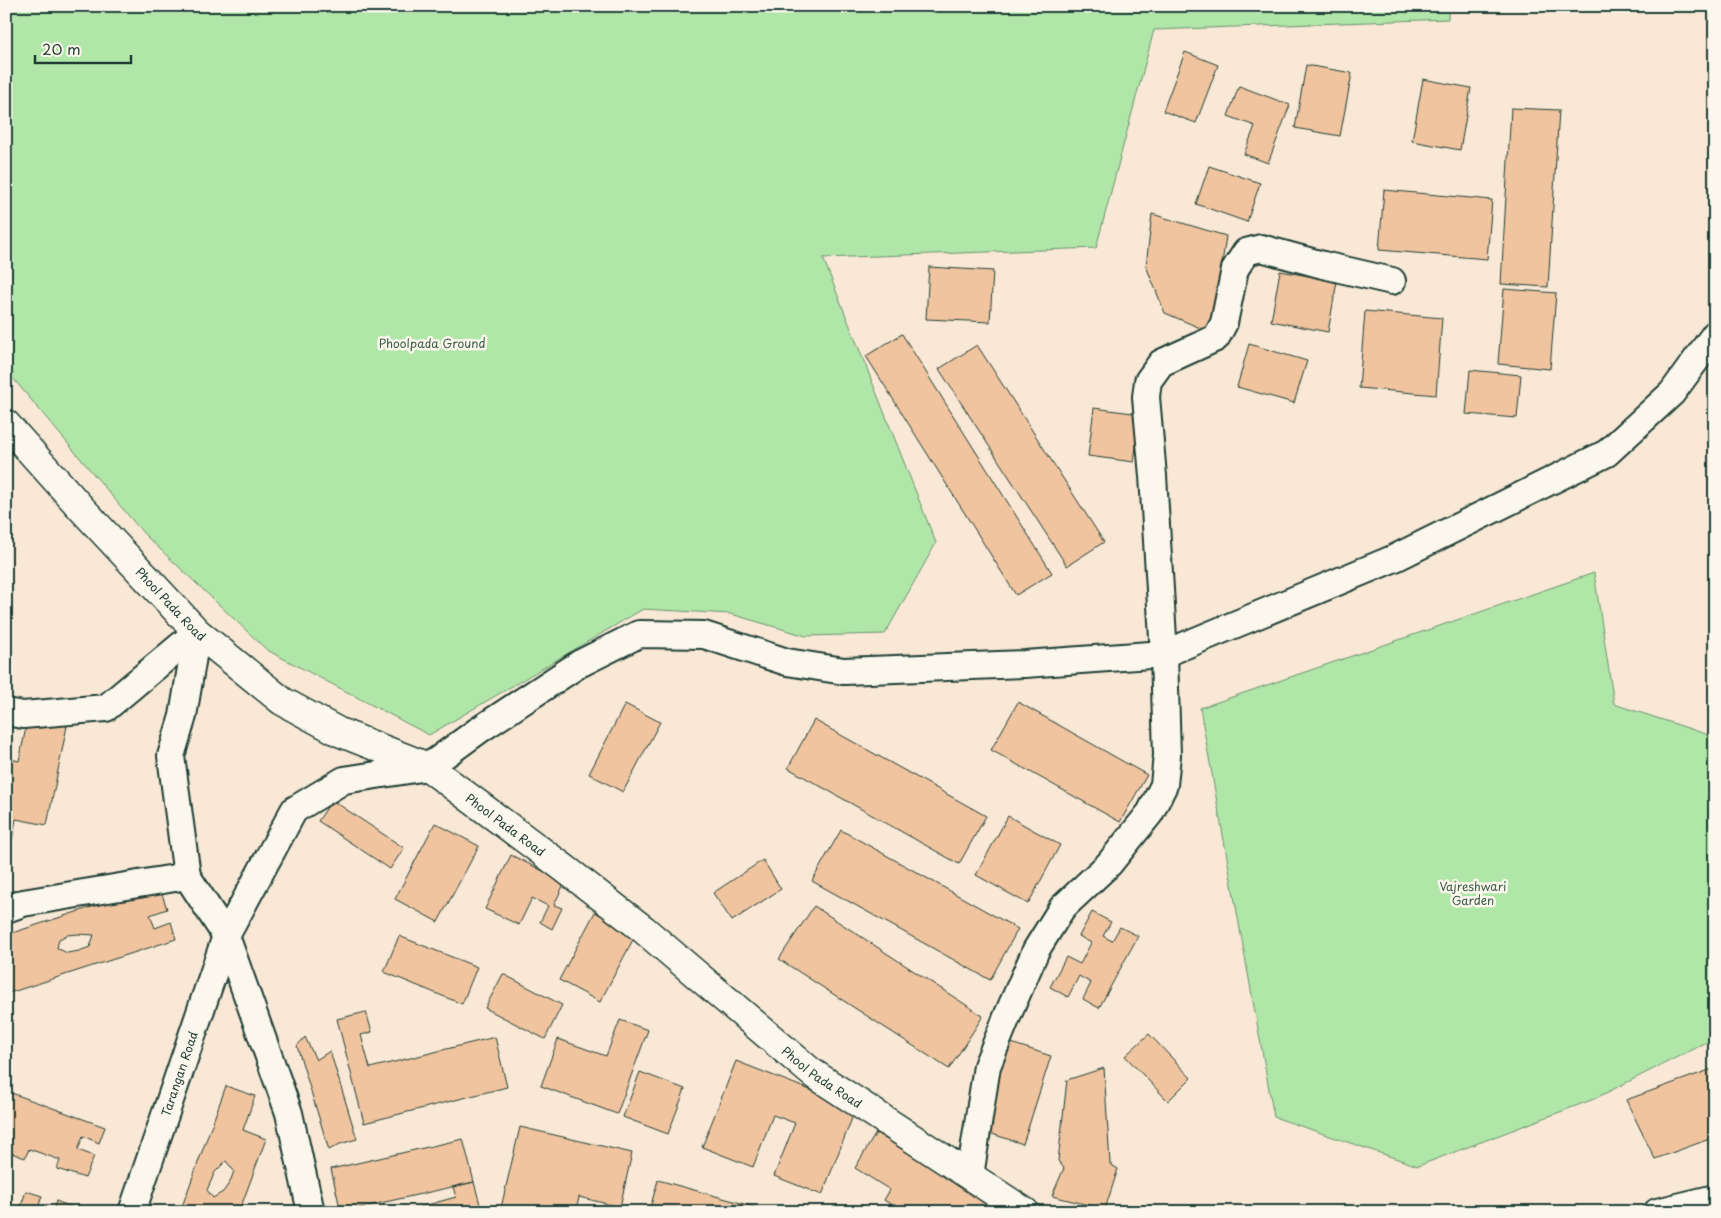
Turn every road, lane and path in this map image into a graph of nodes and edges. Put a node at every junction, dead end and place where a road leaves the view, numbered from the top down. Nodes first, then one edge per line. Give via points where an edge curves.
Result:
1 (1392, 281) dead end
2 (1715, 334) edge
3 (6, 424) edge
4 (197, 632) junction
5 (1164, 654) junction
6 (6, 712) edge
7 (428, 767) junction
8 (187, 876) junction
9 (6, 909) edge
10 (226, 936) junction
11 (970, 1176) junction
12 (1715, 1198) edge
13 (132, 1212) edge
14 (311, 1212) edge
15 (1025, 1212) edge
16 (1657, 1212) edge

1 - 5 street via 1261,248 1246,252 1235,269 1224,323 1216,338 1161,363 1148,381 1146,397
2 - 5 street via 1672,393 1607,453 1395,558
3 - 4 street, Phool Pada Road
4 - 6 street via 106,708 23,715
4 - 7 street, Phool Pada Road via 282,701 339,732
4 - 8 street via 183,716 171,756
5 - 7 street via 1025,664 844,671 787,662 704,634 639,634 579,664
5 - 11 street via 1167,755 1164,785 1150,813 1110,864 1062,908 1036,950 987,1066
7 - 10 street, Tarangan Road via 344,780 294,810
7 - 11 street, Phool Pada Road via 643,929 811,1072
8 - 9 street via 23,903
8 - 10 street
10 - 13 street, Tarangan Road
10 - 14 street via 288,1113
11 - 15 street, Phool Pada Road
12 - 16 street

